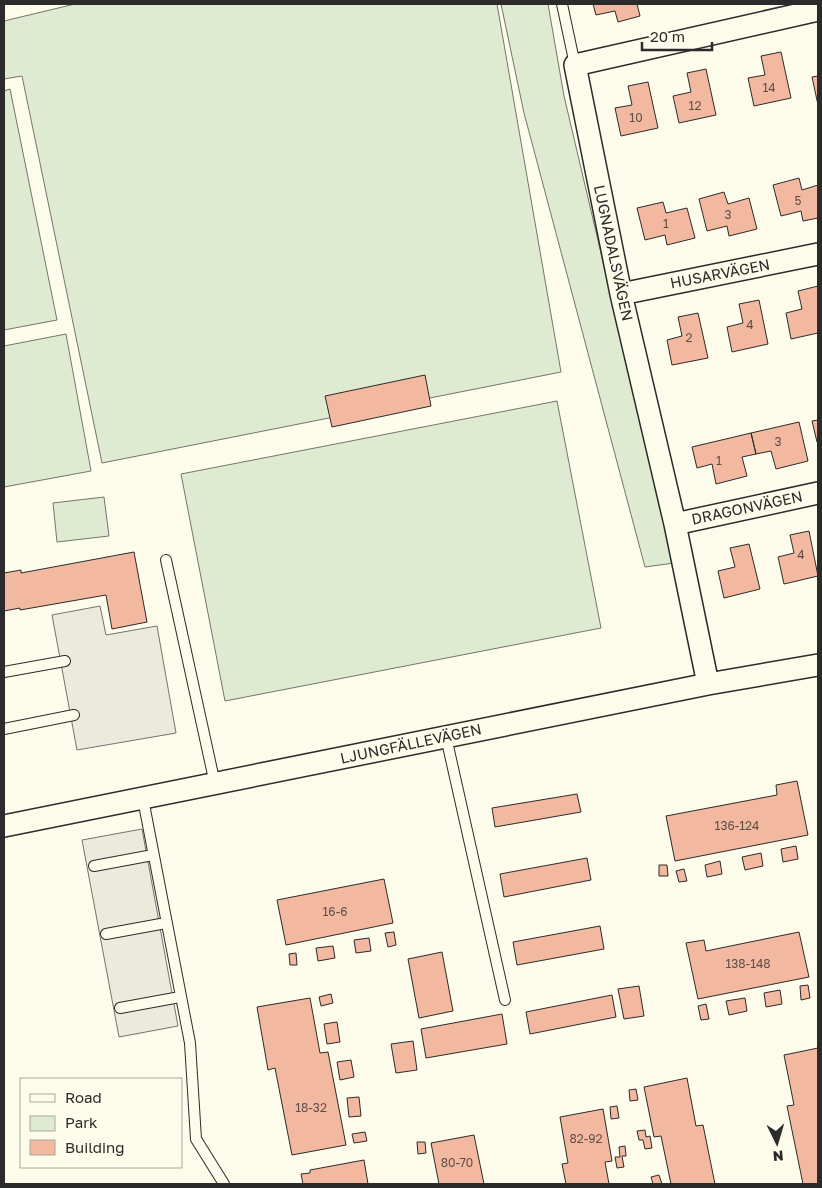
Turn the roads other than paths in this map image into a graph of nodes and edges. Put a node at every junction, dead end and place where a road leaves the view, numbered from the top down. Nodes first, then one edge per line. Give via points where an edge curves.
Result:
1 (562, 4) edge
2 (818, 10) edge
3 (575, 65) junction
4 (818, 254) edge
5 (621, 294) junction
6 (818, 493) edge
7 (675, 524) junction
8 (166, 560) dead end
9 (65, 660) dead end
10 (818, 665) edge
11 (4, 672) edge
12 (708, 684) junction
13 (74, 715) dead end
14 (4, 729) edge
15 (446, 737) junction
16 (215, 784) junction
17 (143, 799) junction
18 (4, 826) edge
19 (153, 855) junction
20 (94, 866) dead end
21 (166, 923) junction
22 (106, 934) dead end
23 (180, 997) junction
24 (505, 1000) dead end
25 (120, 1008) dead end
26 (224, 1184) edge

1 - 3 lane
2 - 3 street
3 - 5 street, LUGNADALSVÄGEN
4 - 5 street, HUSARVÄGEN
5 - 7 street, LUGNADALSVÄGEN
6 - 7 street, DRAGONVÄGEN
7 - 12 street, LUGNADALSVÄGEN
8 - 16 lane
9 - 11 lane
10 - 12 street, LJUNGFÄLLEVÄGEN
12 - 15 street, LJUNGFÄLLEVÄGEN
13 - 14 lane
15 - 16 street, LJUNGFÄLLEVÄGEN
15 - 24 lane
16 - 17 street, LJUNGFÄLLEVÄGEN
17 - 18 street, LJUNGFÄLLEVÄGEN
17 - 19 lane
19 - 20 lane
19 - 21 lane
21 - 22 lane
21 - 23 lane
23 - 25 lane
23 - 26 lane via 190,1042 196,1139

